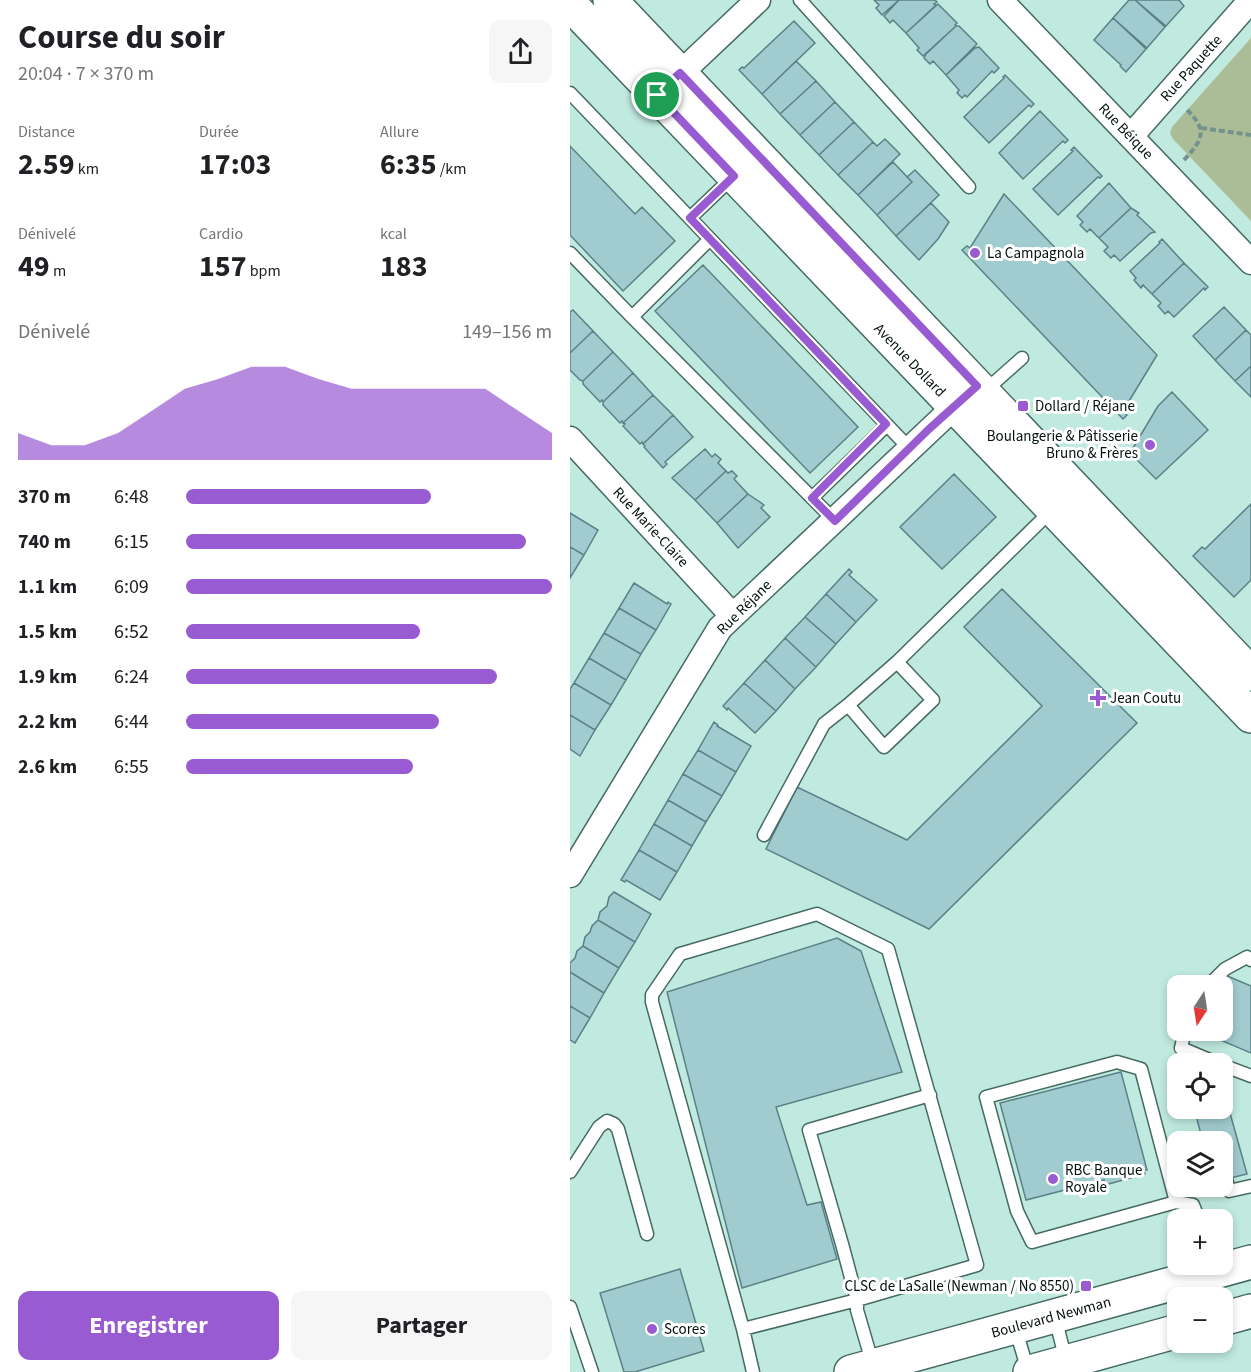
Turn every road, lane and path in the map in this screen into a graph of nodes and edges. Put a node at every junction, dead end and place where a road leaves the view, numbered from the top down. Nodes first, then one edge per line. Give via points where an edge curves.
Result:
1 (610, 0) edge
2 (758, 0) edge
3 (800, 0) edge
4 (1000, 0) edge
5 (1251, 0) edge
6 (570, 4) edge
7 (668, 84) junction
8 (570, 93) edge
9 (1169, 93) junction
10 (1201, 128) junction
11 (1251, 135) edge
12 (1131, 136) junction
13 (734, 176) junction
14 (1168, 176) junction
15 (969, 187) dead end
16 (690, 218) junction
17 (710, 239) junction
18 (570, 253) edge
19 (1251, 262) edge
20 (632, 317) junction
21 (1022, 358) dead end
22 (966, 396) junction
23 (886, 424) junction
24 (570, 440) edge
25 (909, 448) junction
26 (812, 498) junction
27 (1053, 510) junction
28 (835, 521) junction
29 (732, 615) junction
30 (897, 662) junction
31 (1251, 674) edge
32 (848, 705) junction
33 (1251, 716) edge
34 (764, 835) dead end
35 (570, 875) edge
36 (1251, 960) edge
37 (1219, 975) edge
38 (1183, 1041) edge
39 (1189, 1053) edge
40 (1233, 1069) edge
41 (1251, 1076) edge
42 (930, 1095) junction
43 (570, 1172) edge
44 (1251, 1186) edge
45 (1233, 1190) edge
46 (1176, 1202) junction
47 (1195, 1209) edge
48 (647, 1234) dead end
49 (1251, 1262) edge
50 (1233, 1265) edge
51 (1192, 1275) edge
52 (857, 1299) junction
53 (570, 1307) edge
54 (1251, 1311) edge
55 (1054, 1316) junction
56 (1233, 1316) edge
57 (1015, 1327) junction
58 (743, 1329) junction
59 (1167, 1334) edge
60 (1066, 1362) junction
61 (862, 1369) edge
62 (592, 1372) edge
63 (753, 1372) edge
64 (1029, 1372) edge

1 - 7 main road, Avenue Dollard
2 - 7 street
3 - 15 lane
4 - 12 street, Rue Béique
5 - 9 street, Rue Paquette
6 - 7 main road, Avenue Dollard
7 - 13 main road, Avenue Dollard
7 - 22 main road, Avenue Dollard
8 - 16 lane
9 - 10 path via 1196,118
9 - 12 street, Rue Paquette
10 - 11 path
10 - 14 path via 1200,141
12 - 14 street, Rue Béique
13 - 16 lane
13 - 22 main road, Avenue Dollard
14 - 19 street, Rue Béique
16 - 17 lane
17 - 20 lane
17 - 23 lane
18 - 20 lane
20 - 26 lane
21 - 22 lane via 995,382
22 - 25 street, Rue Réjane
22 - 27 main road, Avenue Dollard
22 - 31 main road, Avenue Dollard
23 - 25 lane
23 - 26 lane
24 - 29 street, Rue Marie-Claire
25 - 28 street, Rue Réjane
26 - 28 lane
27 - 30 lane
27 - 33 main road, Avenue Dollard
28 - 29 street, Rue Réjane
29 - 35 street, Rue Réjane via 710,642
30 - 32 lane
30 - 32 lane via 933,700 884,747
32 - 34 lane via 824,724
36 - 37 lane via 1247,957
38 - 39 lane via 1181,1048
40 - 41 lane
42 - 52 lane via 977,1265
42 - 52 lane via 808,1130
42 - 58 lane via 888,949 817,914 680,954 653,991 652,1002
43 - 48 lane via 599,1126 607,1121 614,1124
44 - 45 lane
46 - 46 lane via 1141,1069 1117,1062 986,1097 1017,1211 1032,1242
46 - 47 lane via 1193,1205
49 - 50 main road, Boulevard Newman
51 - 55 main road, Boulevard Newman
52 - 58 lane
52 - 61 lane
53 - 62 lane
54 - 56 main road
55 - 57 main road, Boulevard Newman
55 - 60 lane
57 - 61 main road, Boulevard Newman
57 - 64 lane
58 - 63 lane
59 - 60 main road
60 - 64 main road

